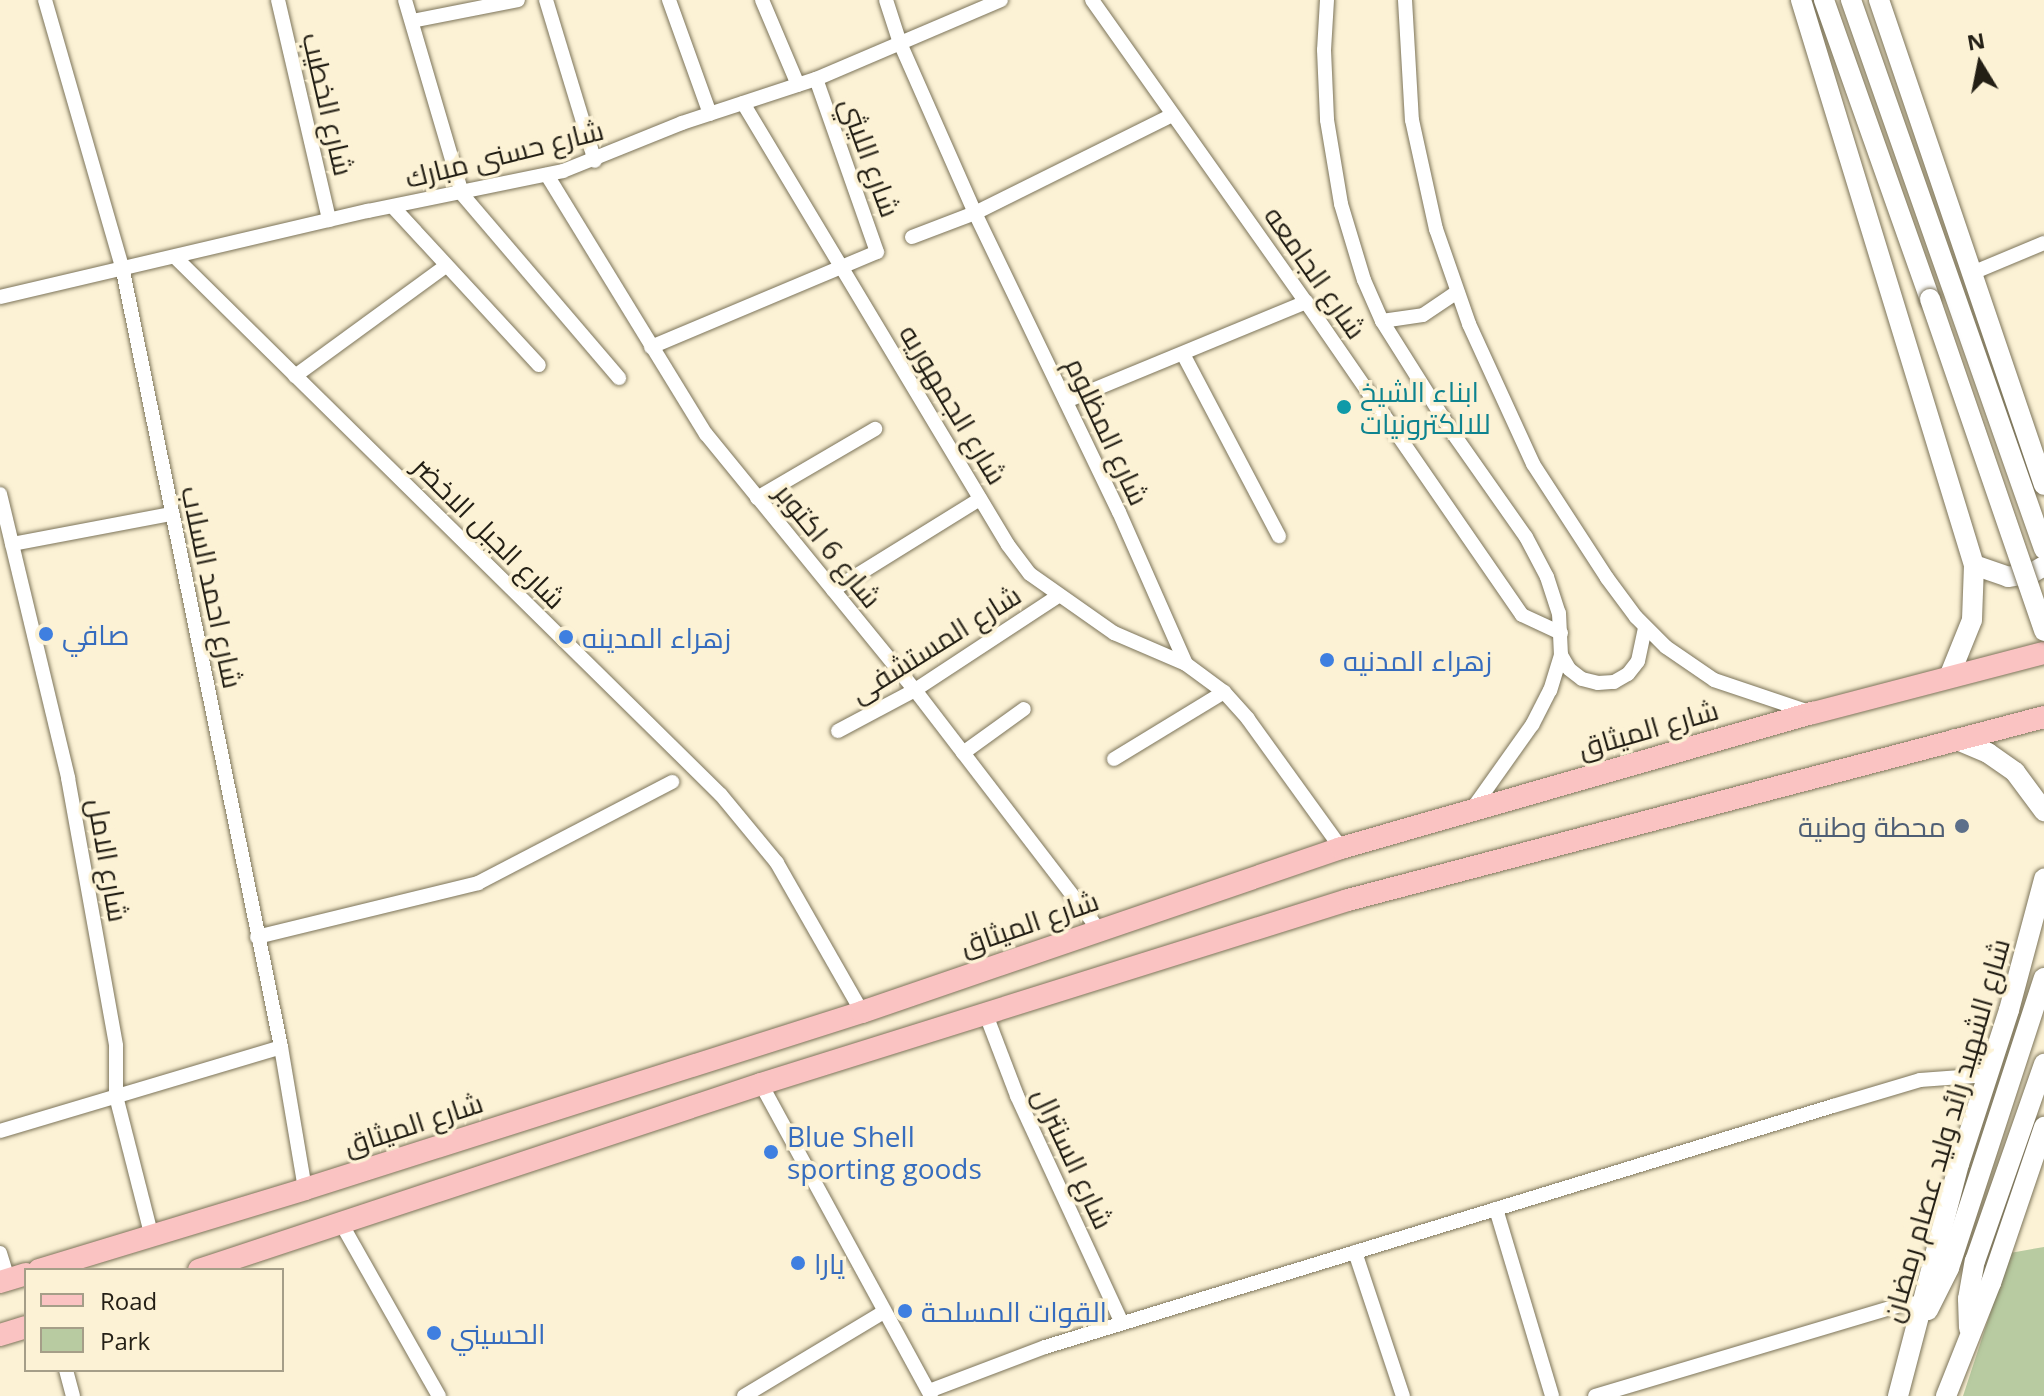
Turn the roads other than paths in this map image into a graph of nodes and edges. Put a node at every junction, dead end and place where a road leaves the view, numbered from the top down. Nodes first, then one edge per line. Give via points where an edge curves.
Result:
1 (45, 0) edge
2 (278, 0) edge
3 (405, 0) edge
4 (518, 0) edge
5 (546, 0) edge
6 (669, 0) edge
7 (762, 0) edge
8 (886, 0) edge
9 (1001, 0) edge
10 (1092, 0) edge
11 (1327, 0) edge
12 (1405, 0) edge
13 (1801, 0) edge
14 (1824, 0) edge
15 (1851, 0) edge
16 (1879, 0) edge
17 (412, 21) junction
18 (900, 43) junction
19 (816, 79) junction
20 (798, 85) junction
21 (743, 103) junction
22 (710, 114) junction
23 (1172, 115) junction
24 (595, 161) junction
25 (547, 175) junction
26 (462, 194) junction
27 (393, 207) junction
28 (975, 213) junction
29 (329, 220) junction
30 (912, 237) dead end
31 (2044, 243) edge
32 (176, 258) junction
33 (842, 265) junction
34 (446, 266) junction
35 (123, 271) junction
36 (1972, 273) junction
37 (1456, 293) junction
38 (0, 297) edge
39 (1306, 302) junction
40 (1382, 321) junction
41 (651, 347) junction
42 (1183, 354) junction
43 (539, 365) dead end
44 (295, 376) junction
45 (619, 378) dead end
46 (1066, 401) junction
47 (875, 429) dead end
48 (2044, 485) edge
49 (0, 494) edge
50 (757, 498) junction
51 (980, 499) junction
52 (171, 514) junction
53 (1279, 536) dead end
54 (12, 544) junction
55 (2044, 549) edge
56 (1974, 565) junction
57 (2044, 566) edge
58 (833, 590) junction
59 (1058, 596) junction
60 (1645, 627) junction
61 (2044, 631) edge
62 (1561, 633) junction
63 (2044, 653) edge
64 (1561, 655) junction
65 (1186, 664) junction
66 (1949, 677) junction
67 (915, 690) junction
68 (1224, 692) junction
69 (1024, 709) dead end
70 (1813, 713) junction
71 (2044, 717) edge
72 (838, 731) dead end
73 (1955, 739) junction
74 (963, 753) junction
75 (1114, 759) dead end
76 (672, 782) dead end
77 (2041, 798) edge
78 (1473, 808) junction
79 (1341, 848) junction
80 (2044, 879) edge
81 (1099, 930) junction
82 (257, 937) junction
83 (2044, 978) edge
84 (862, 1012) junction
85 (985, 1012) junction
86 (281, 1047) junction
87 (2044, 1064) edge
88 (1988, 1075) junction
89 (761, 1084) junction
90 (116, 1096) junction
91 (2044, 1127) edge
92 (0, 1131) edge
93 (305, 1189) junction
94 (1496, 1209) junction
95 (341, 1223) junction
96 (152, 1237) junction
97 (1355, 1252) junction
98 (0, 1253) edge
99 (51, 1268) edge
100 (205, 1268) edge
101 (11, 1279) edge
102 (1923, 1303) junction
103 (884, 1312) junction
104 (1122, 1323) junction
105 (24, 1328) edge
106 (1916, 1328) junction
107 (0, 1335) edge
108 (1969, 1336) junction
109 (67, 1372) edge
110 (930, 1394) edge
111 (73, 1396) edge
112 (439, 1396) edge
113 (744, 1396) edge
114 (1403, 1396) edge
115 (1552, 1396) edge
116 (1595, 1396) edge
117 (1898, 1396) edge
118 (1946, 1396) edge

1 - 35 street, شارع احمد السلاب
2 - 29 street, شارع الخطيب
3 - 17 street
4 - 17 street
5 - 24 street
6 - 22 street
7 - 20 street
8 - 18 street, شارع المظلوم
9 - 18 street, شارع حسنى مبارك
10 - 23 street, شارع الجامعه
11 - 40 street via 1325,85 1333,162 1352,245
12 - 37 street via 1418,158
13 - 56 main road
14 - 61 main road, bridge
15 - 55 main road
16 - 36 main road
17 - 26 street
18 - 19 street, شارع حسنى مبارك
18 - 28 street, شارع المظلوم
19 - 20 street, شارع حسنى مبارك
19 - 33 street, شارع الليثي via 877,252
20 - 21 street, شارع حسنى مبارك
21 - 22 street, شارع حسنى مبارك
21 - 33 street, شارع الجمهوريه
22 - 24 street, شارع حسنى مبارك
23 - 28 street
23 - 39 street, شارع الجامعه
24 - 25 street, شارع حسنى مبارك
25 - 26 street, شارع حسنى مبارك
25 - 41 street, شارع 6 اكتوبر
26 - 27 street, شارع حسنى مبارك
26 - 45 street
27 - 29 street, شارع حسنى مبارك
27 - 34 street
28 - 30 street
28 - 46 street, شارع المظلوم
29 - 32 street, شارع حسنى مبارك
31 - 36 street
32 - 35 street, شارع حسنى مبارك
32 - 44 street, شارع الجبل الاخضر
33 - 41 street
33 - 51 street, شارع الجمهوريه
34 - 43 street
34 - 44 street
35 - 38 street, شارع حسنى مبارك
35 - 52 street, شارع احمد السلاب
36 - 48 main road
37 - 40 street via 1423,315
37 - 60 street via 1533,464
39 - 42 street
39 - 62 street, شارع الجامعه via 1522,615
40 - 62 street via 1526,537 1555,594
41 - 50 street, شارع 6 اكتوبر via 706,434
42 - 46 street
42 - 53 street
44 - 84 street, شارع الجبل الاخضر via 750,828 784,873
46 - 65 street, شارع المظلوم
47 - 50 street
49 - 54 street, شارع الامل
50 - 58 street, شارع 6 اكتوبر
51 - 58 street
51 - 59 street, شارع الجمهوريه via 1030,574
52 - 54 street
52 - 82 street, شارع احمد السلاب
54 - 90 street, شارع الامل via 68,778 116,1046
56 - 57 main road via 2008,577
56 - 66 main road via 1972,620
58 - 67 street, شارع 6 اكتوبر
59 - 65 street, شارع الجمهوريه via 1127,640
59 - 67 street, شارع المستشفى
60 - 64 street via 1638,661 1614,682 1582,679
60 - 70 street via 1714,680
62 - 64 street
63 - 66 main road, شارع الميثاق
64 - 78 street via 1542,708
65 - 68 street, شارع المظلوم
66 - 70 main road, شارع الميثاق
67 - 72 street, شارع المستشفى
67 - 74 street, شارع 6 اكتوبر
68 - 75 street
68 - 79 street, شارع المظلوم
69 - 74 street
70 - 78 main road, شارع الميثاق
71 - 73 main road
73 - 77 main road via 2003,762
73 - 85 main road via 1348,900
74 - 81 street, شارع 6 اكتوبر
76 - 82 street via 478,883
78 - 79 main road, شارع الميثاق
79 - 81 main road, شارع الميثاق
80 - 88 main road, شارع الشهيد رائد وليد عصام رمضان
81 - 84 main road, شارع الميثاق
82 - 86 street, شارع احمد السلاب
83 - 106 main road via 1949,1268
84 - 93 main road, شارع الميثاق
85 - 89 main road
85 - 104 street, شارع السنترال via 1017,1096
86 - 90 street
86 - 93 street, شارع احمد السلاب
87 - 108 main road via 1975,1261
88 - 94 street via 1920,1080
88 - 102 main road, شارع الشهيد رائد وليد عصام رمضان
89 - 95 main road
89 - 103 street
90 - 92 street
90 - 96 street, شارع الامل
91 - 108 main road
93 - 96 main road, شارع الميثاق
94 - 97 street
94 - 115 street
95 - 100 main road
95 - 112 street
96 - 99 main road, شارع الميثاق
97 - 104 street
97 - 114 street
98 - 101 street
102 - 106 main road, شارع الشهيد رائد وليد عصام رمضان
102 - 116 street via 1904,1304
103 - 110 street
103 - 113 street
104 - 110 street via 1045,1347
105 - 107 main road
106 - 117 main road, شارع الشهيد رائد وليد عصام رمضان
108 - 118 main road
109 - 111 street

